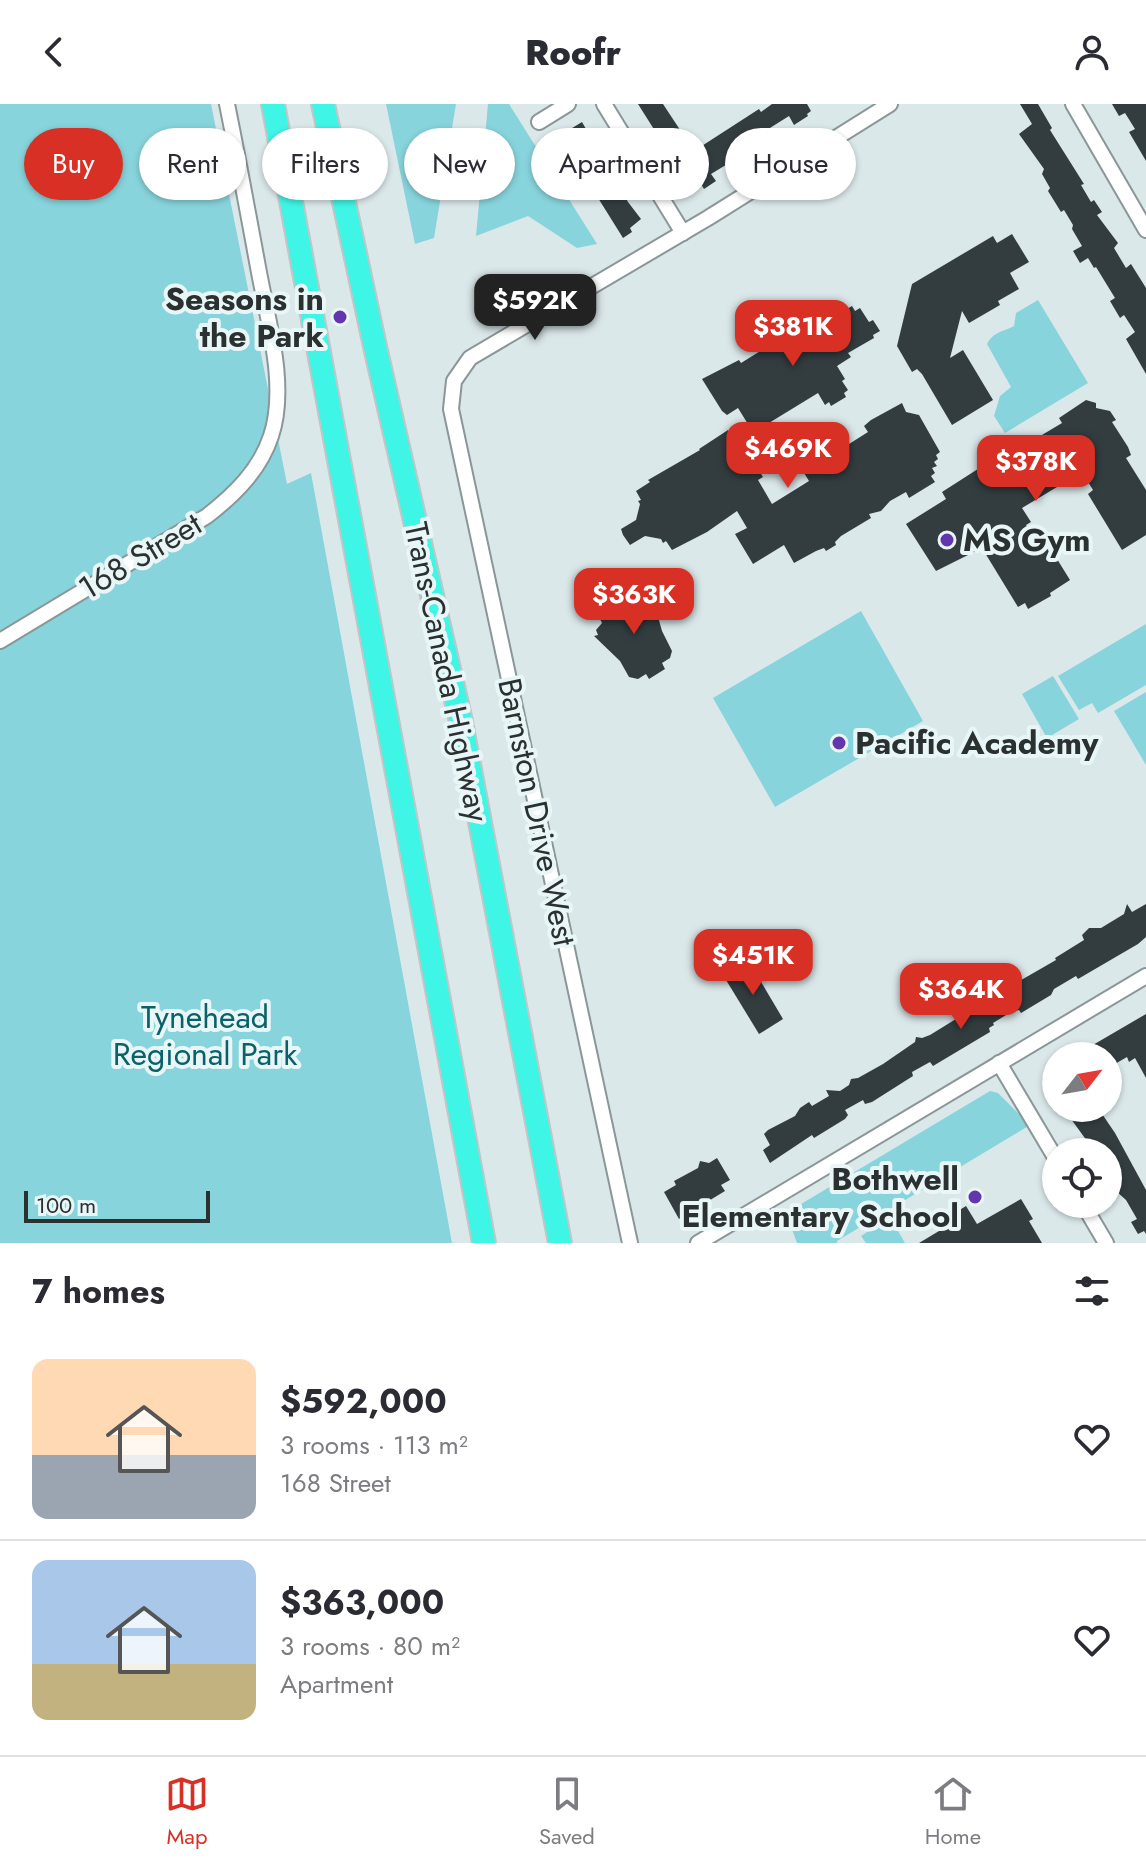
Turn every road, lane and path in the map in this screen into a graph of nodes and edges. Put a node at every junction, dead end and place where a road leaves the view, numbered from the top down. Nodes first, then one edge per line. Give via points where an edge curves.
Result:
1 (227, 104) edge
2 (273, 104) edge
3 (323, 104) edge
4 (568, 104) edge
5 (604, 104) edge
6 (890, 104) edge
7 (1073, 104) edge
8 (539, 122) dead end
9 (1146, 230) edge
10 (683, 233) junction
11 (0, 641) edge
12 (1146, 976) edge
13 (999, 1063) junction
14 (1044, 1138) edge
15 (1091, 1218) edge
16 (484, 1243) edge
17 (560, 1243) edge
18 (630, 1243) edge
19 (698, 1243) edge
20 (1106, 1243) edge

1 - 11 street, 168 Street via 275,359 277,407 264,454 230,498 207,516
2 - 16 highway, Trans-Canada Highway
3 - 17 highway, Trans-Canada Highway via 460,717
4 - 8 street
5 - 10 street
6 - 10 street
7 - 9 street
10 - 18 street, Barnston Drive West via 470,358 454,381 451,409
12 - 13 street
13 - 14 street
13 - 19 street
15 - 20 street

